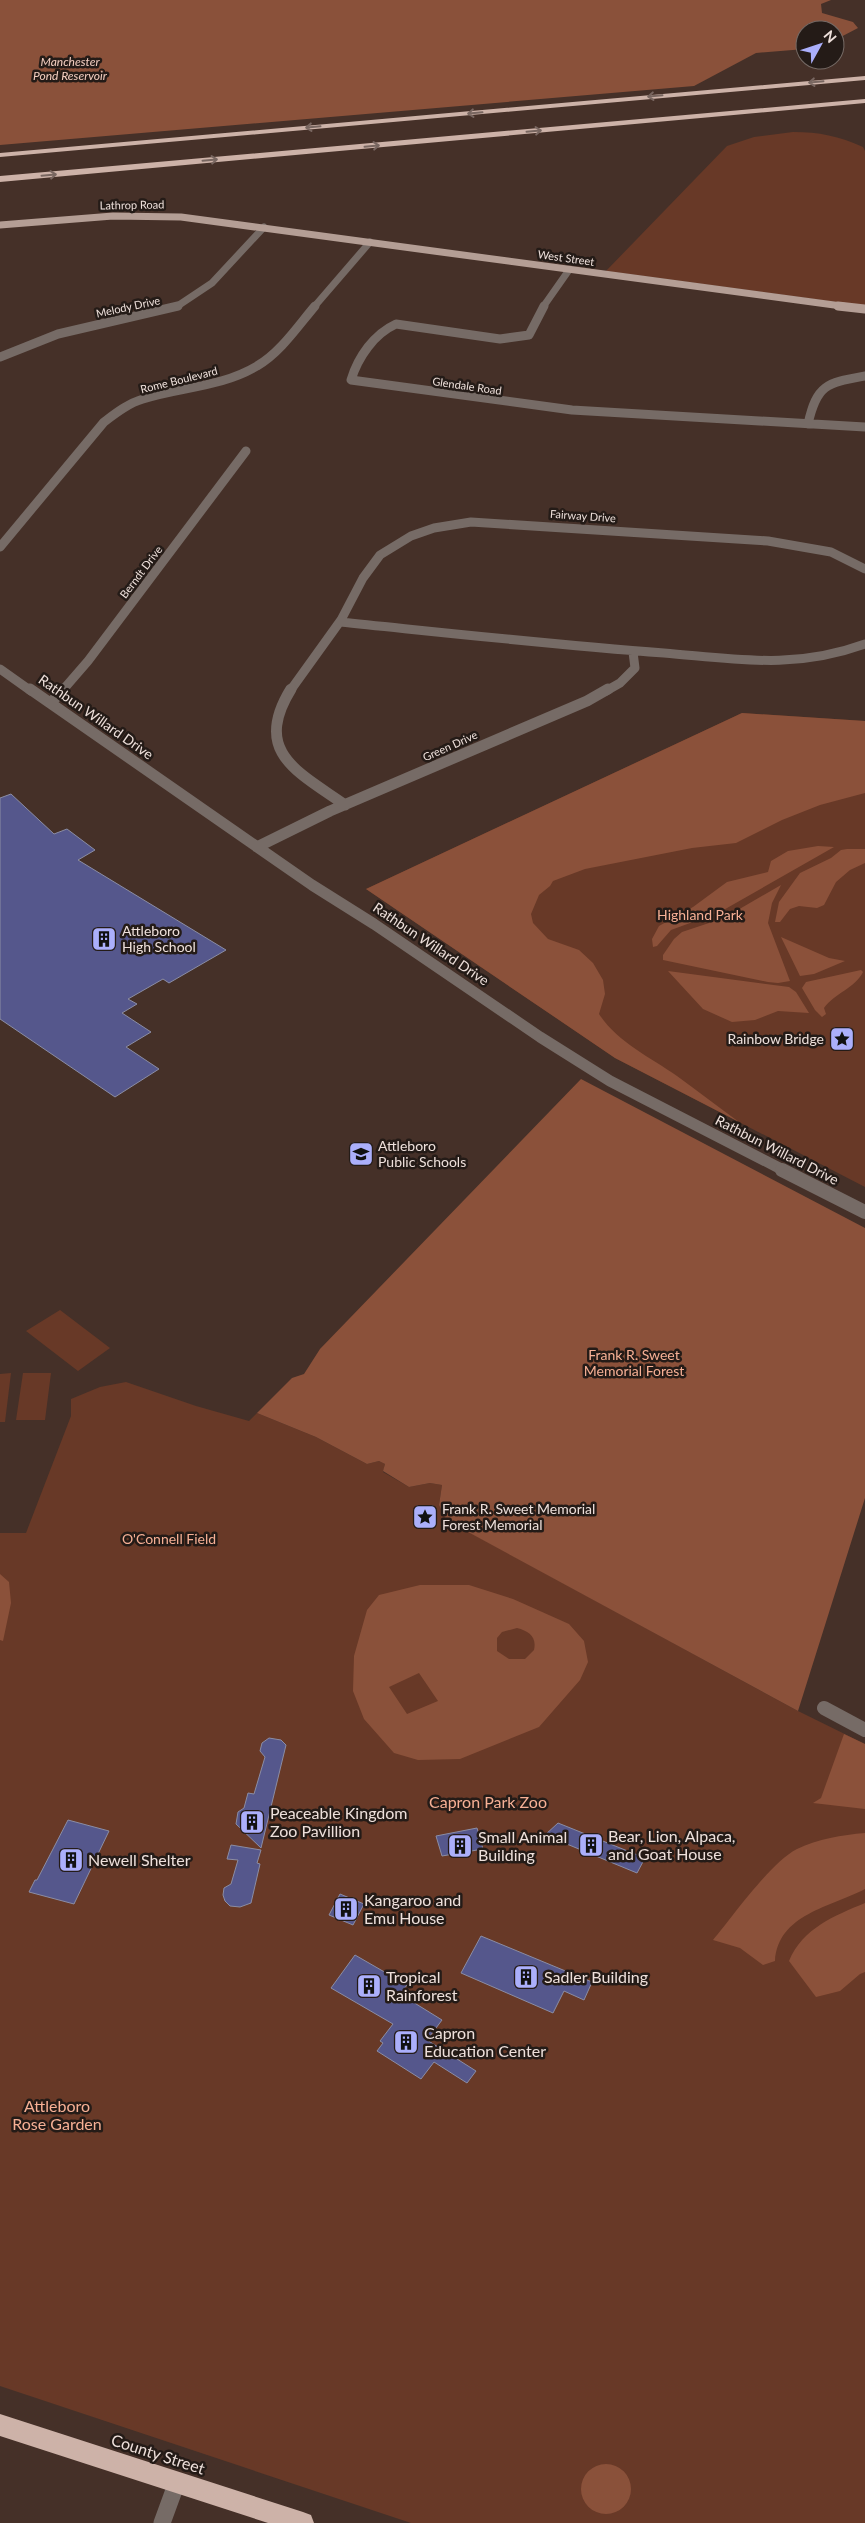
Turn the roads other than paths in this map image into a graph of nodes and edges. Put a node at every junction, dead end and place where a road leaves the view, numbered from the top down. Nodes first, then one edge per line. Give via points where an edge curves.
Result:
1 (865, 78) edge
2 (865, 101) edge
3 (0, 154) edge
4 (0, 179) edge
5 (0, 225) edge
6 (264, 227) junction
7 (370, 242) junction
8 (570, 270) junction
9 (865, 309) edge
10 (0, 357) edge
11 (865, 376) edge
12 (808, 424) junction
13 (865, 427) edge
14 (246, 451) dead end
15 (0, 533) edge
16 (11, 535) junction
17 (0, 547) edge
18 (865, 568) edge
19 (340, 622) junction
20 (865, 644) edge
21 (633, 652) junction
22 (0, 668) edge
23 (51, 704) junction
24 (345, 805) junction
25 (257, 847) junction
26 (865, 1212) edge
27 (824, 1708) dead end
28 (865, 1730) edge
29 (0, 2425) edge
30 (177, 2482) junction
31 (162, 2523) edge
32 (303, 2523) edge

1 -> 3 highway
4 -> 2 highway
5 - 6 main road, Lathrop Road via 143,215
6 - 7 main road, West Street
6 - 10 street, Melody Drive via 212,283 174,308 58,334
7 - 8 main road, West Street
7 - 16 street, Rome Boulevard via 285,341 259,365 222,381 142,399 104,422
8 - 9 main road, West Street
8 - 12 street, Glendale Road via 541,310 529,335 500,339 396,324 377,338 354,368 351,380 572,410
11 - 12 street via 824,386 816,393
12 - 13 street, Glendale Road
14 - 23 street, Berndt Drive via 88,661
15 - 16 street
16 - 17 street, Rome Boulevard
18 - 19 street, Fairway Drive via 807,546 768,541 471,522 417,533 378,556
19 - 21 street
19 - 24 street, Fairway Drive via 308,665 275,723 277,745 297,769
20 - 21 street via 816,660 783,662 672,652
21 - 24 street, Green Drive via 635,668 620,684 588,701
22 - 23 street, Rathbun Willard Drive
23 - 25 street, Rathbun Willard Drive
24 - 25 street, Green Drive
25 - 26 street, Rathbun Willard Drive via 610,1081
27 - 28 street
29 - 30 highway, County Street
30 - 31 street
30 - 32 highway, County Street

